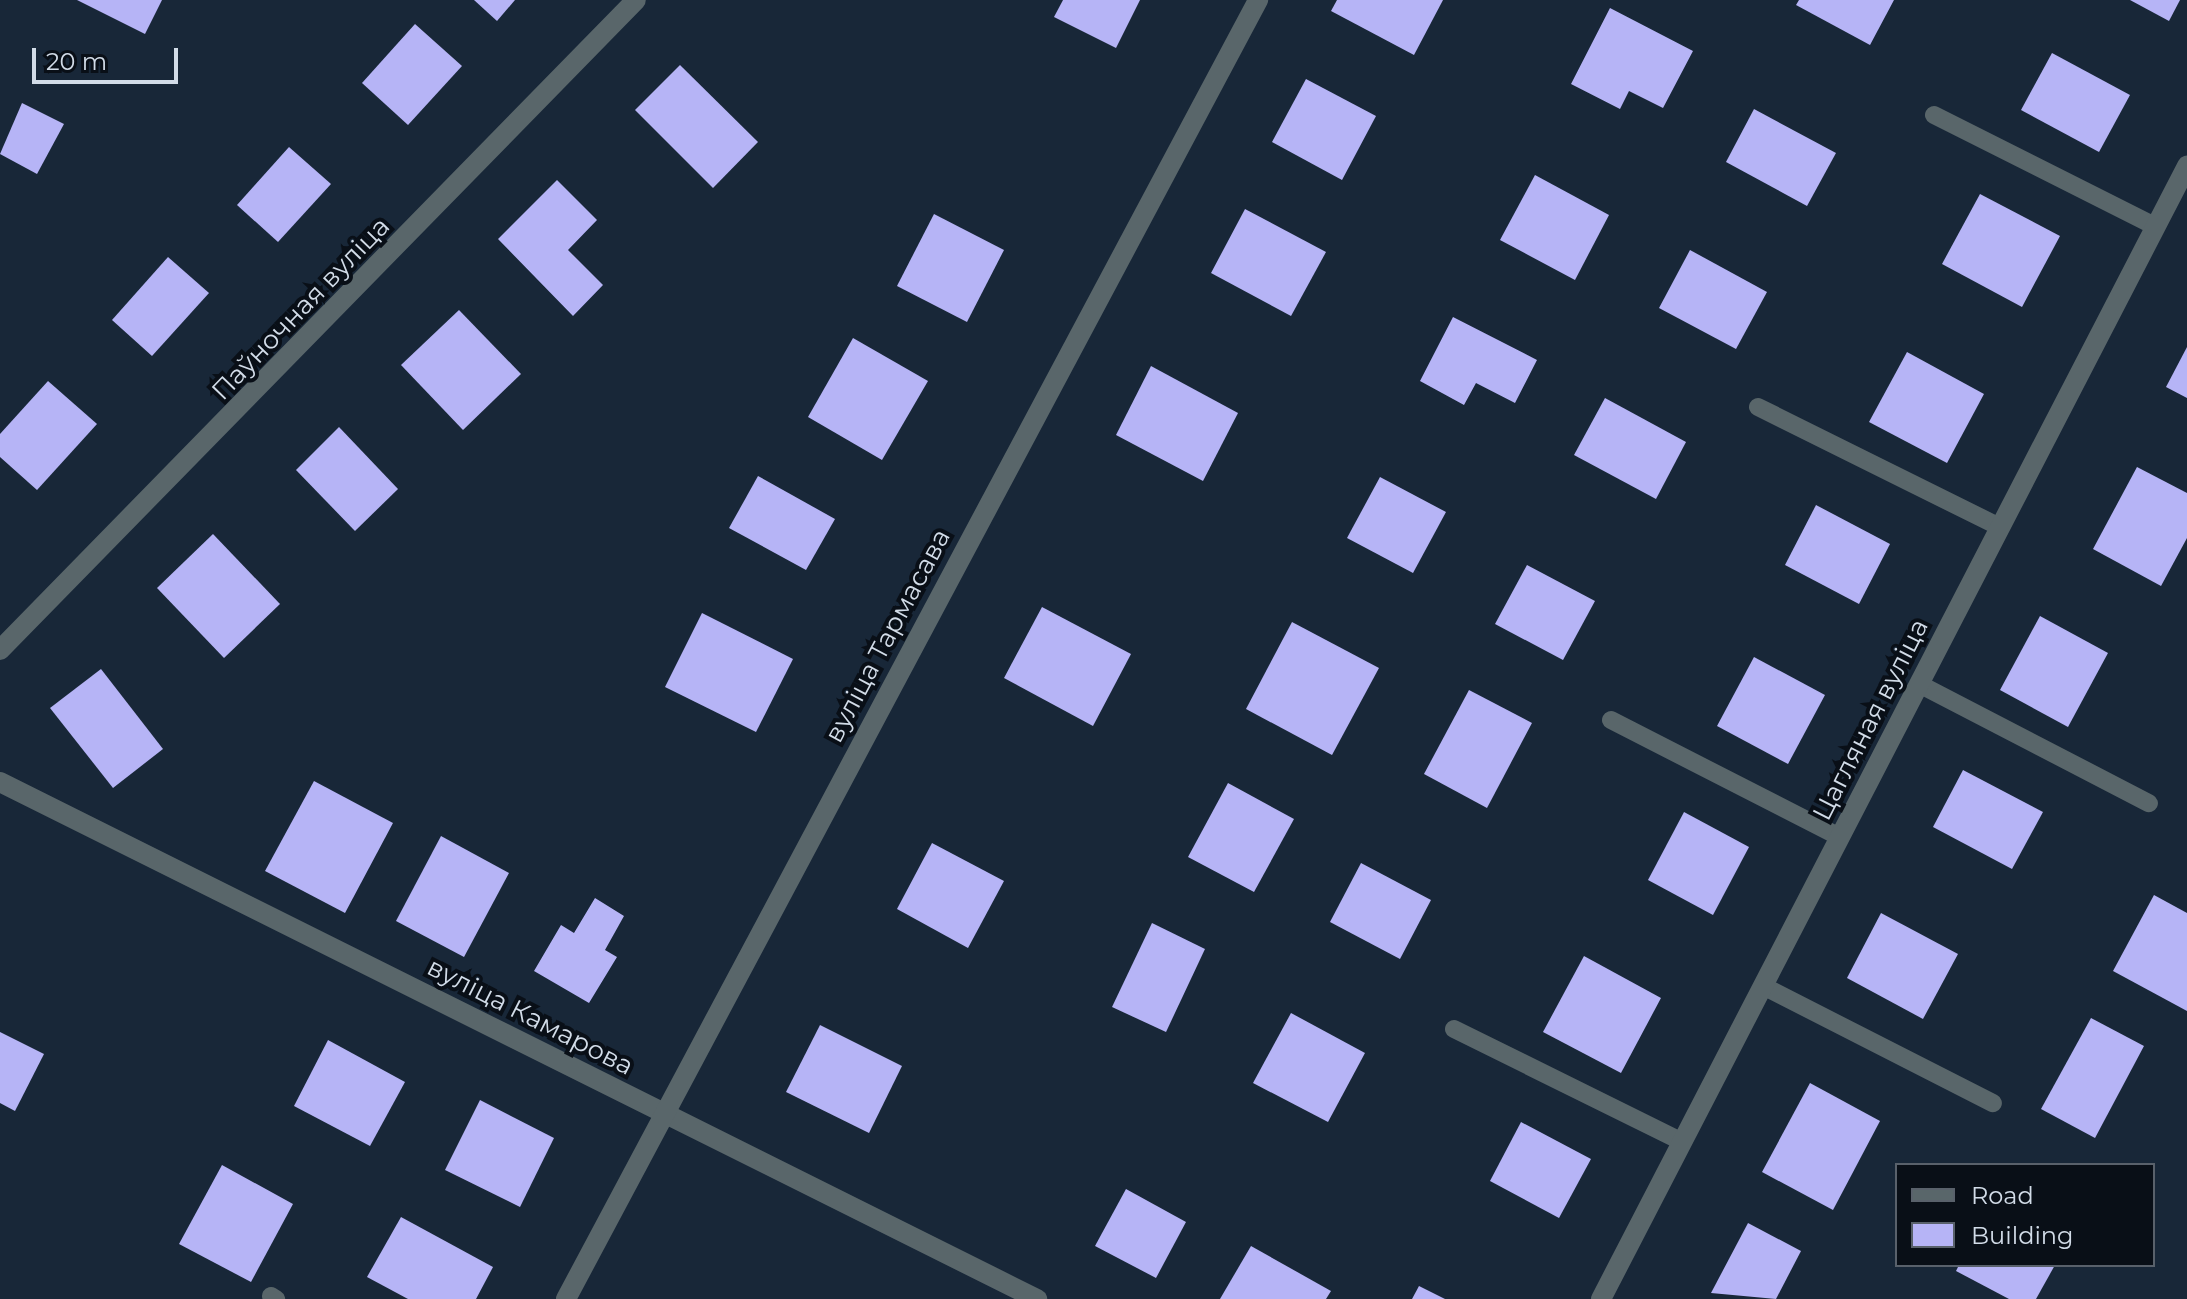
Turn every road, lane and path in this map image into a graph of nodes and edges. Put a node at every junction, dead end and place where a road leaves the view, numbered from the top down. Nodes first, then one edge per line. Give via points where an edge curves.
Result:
1 (636, 0) edge
2 (1258, 0) edge
3 (1934, 115) dead end
4 (2187, 166) edge
5 (2155, 226) junction
6 (1758, 407) dead end
7 (2000, 527) junction
8 (0, 650) edge
9 (1919, 684) junction
10 (1611, 720) dead end
11 (0, 782) edge
12 (2149, 803) dead end
13 (1840, 837) junction
14 (1763, 986) junction
15 (1454, 1029) dead end
16 (1993, 1103) dead end
17 (662, 1112) junction
18 (1683, 1142) junction
19 (566, 1299) edge
20 (1037, 1299) edge
21 (1601, 1299) edge

1 - 8 street, Паўночная вуліца
2 - 17 street, вуліца Тармасава
3 - 5 lane
4 - 5 street, Цагляная вуліца
5 - 7 street, Цагляная вуліца
6 - 7 lane
7 - 9 street, Цагляная вуліца
9 - 12 lane
9 - 13 street, Цагляная вуліца
10 - 13 lane
11 - 17 street, вуліца Камарова
13 - 14 street, Цагляная вуліца
14 - 16 lane
14 - 18 street, Цагляная вуліца
15 - 18 lane
17 - 19 street, вуліца Тармасава
17 - 20 street, вуліца Камарова
18 - 21 street, Цагляная вуліца

